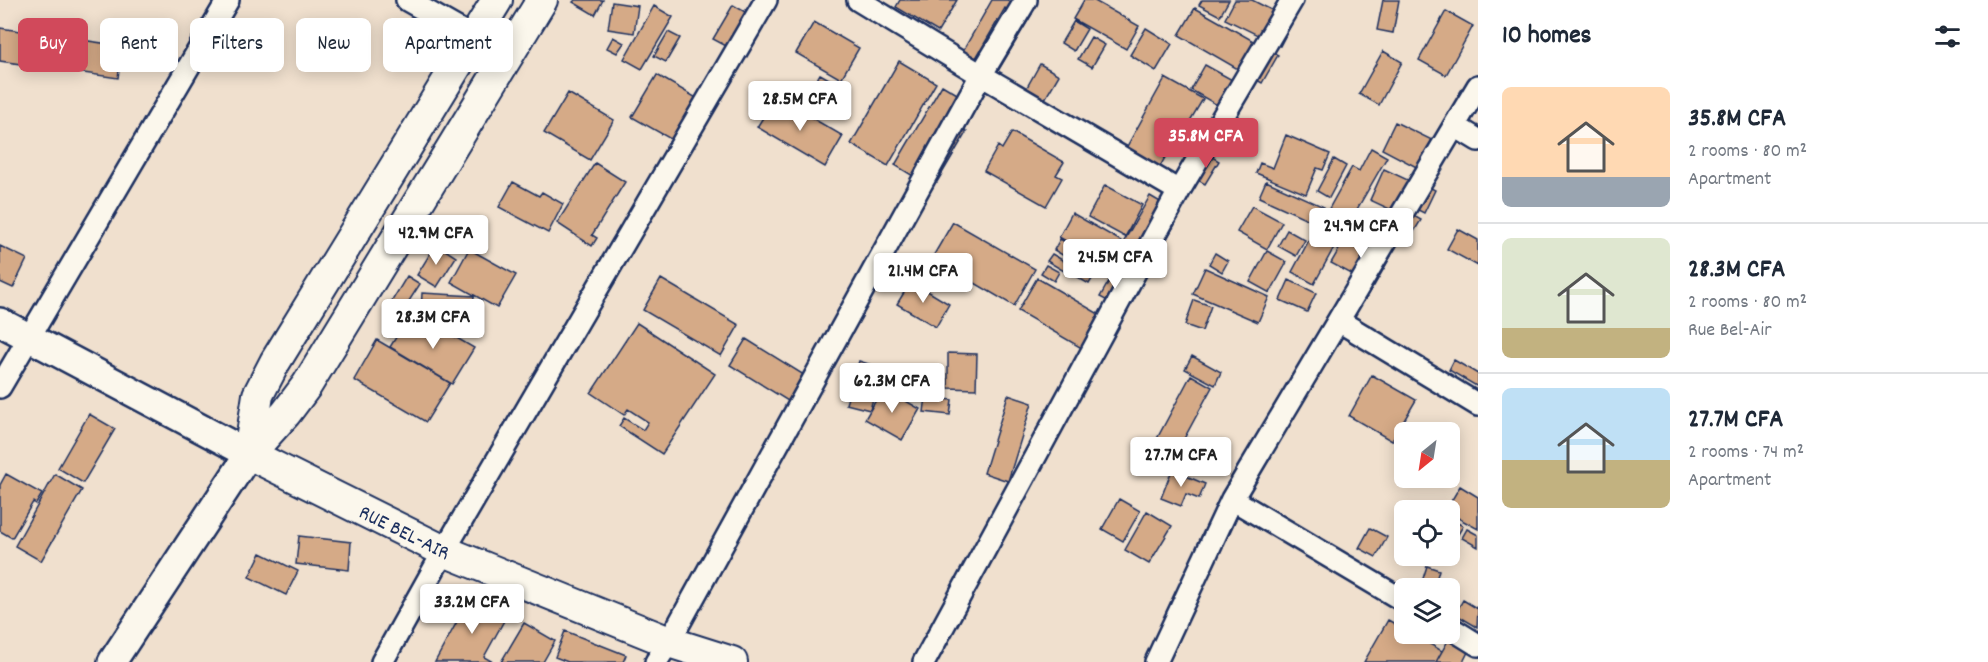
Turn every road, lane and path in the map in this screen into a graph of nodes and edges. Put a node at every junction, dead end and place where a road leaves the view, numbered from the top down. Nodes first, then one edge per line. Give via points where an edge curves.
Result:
1 (228, 0) edge
2 (407, 0) edge
3 (497, 0) edge
4 (542, 0) edge
5 (766, 0) edge
6 (858, 0) edge
7 (1026, 0) edge
8 (1292, 0) edge
9 (439, 18) edge
10 (486, 18) edge
11 (453, 72) edge
12 (981, 75) junction
13 (1478, 86) edge
14 (1455, 126) junction
15 (1478, 140) edge
16 (1179, 191) junction
17 (1339, 321) junction
18 (0, 322) edge
19 (30, 336) junction
20 (0, 387) edge
21 (1478, 405) edge
22 (249, 454) junction
23 (1232, 499) junction
24 (444, 551) junction
25 (1394, 595) edge
26 (1460, 634) edge
27 (1478, 645) edge
28 (662, 652) edge
29 (112, 662) edge
30 (382, 662) edge
31 (732, 662) edge
32 (924, 662) edge
33 (1156, 662) edge

1 - 19 street
2 - 9 street
3 - 10 main road
4 - 22 main road via 307,385
5 - 24 street
6 - 12 street
7 - 12 street
8 - 16 street
11 - 22 main road via 275,362 258,395
12 - 16 street
12 - 28 street
13 - 14 street
14 - 15 street
14 - 17 street
16 - 32 street
17 - 21 street
17 - 23 street
18 - 19 street
19 - 20 street
19 - 22 street
22 - 24 main road, RUE BEL-AIR
22 - 29 street
23 - 25 street
23 - 33 street
24 - 28 main road, RUE BEL-AIR
24 - 30 street
26 - 27 street
28 - 31 main road, RUE BEL-AIR

